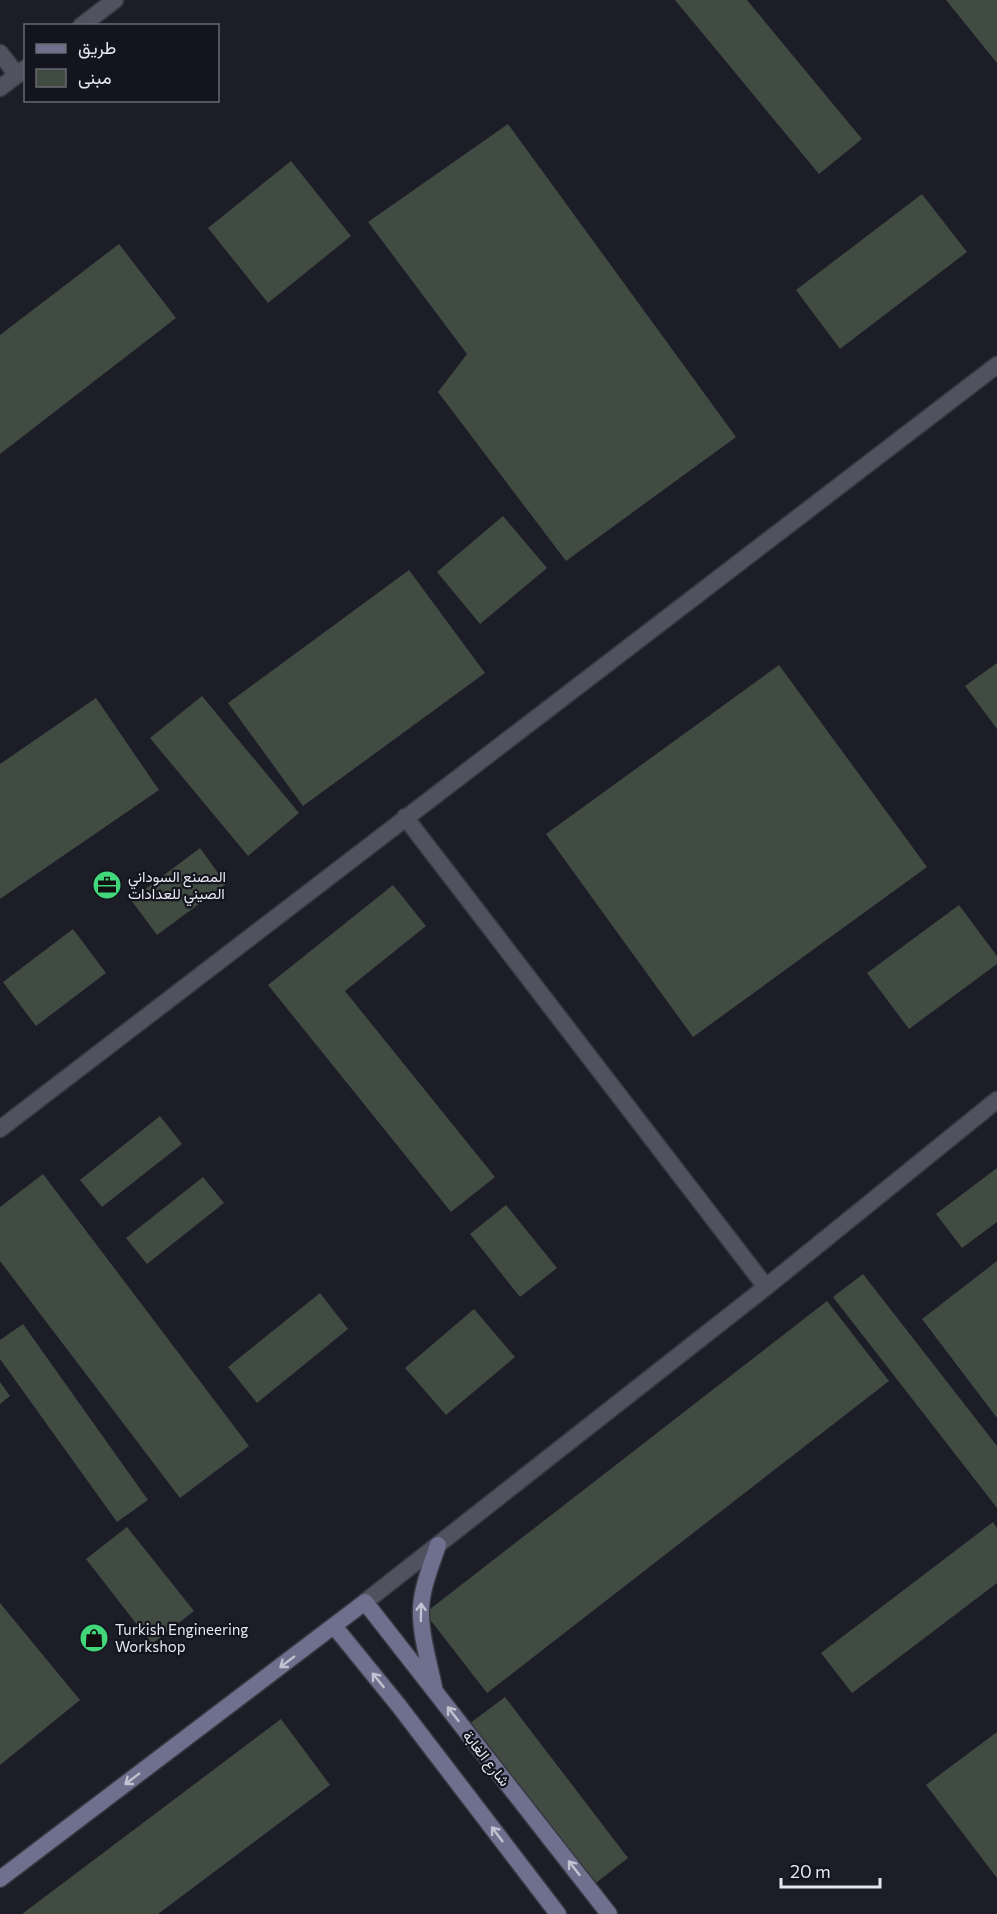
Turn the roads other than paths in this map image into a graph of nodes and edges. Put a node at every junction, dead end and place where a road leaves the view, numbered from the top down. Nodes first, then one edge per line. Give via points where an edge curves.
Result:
1 (115, 0) edge
2 (84, 24) edge
3 (0, 53) edge
4 (21, 71) edge
5 (0, 88) edge
6 (997, 365) edge
7 (405, 817) junction
8 (997, 1100) edge
9 (0, 1129) edge
10 (766, 1287) junction
11 (438, 1545) junction
12 (365, 1602) junction
13 (334, 1626) junction
14 (435, 1690) junction
15 (0, 1879) edge
16 (602, 1911) edge
17 (558, 1914) edge

1 - 2 street
3 - 4 street
4 - 5 street
6 - 7 street
7 - 9 street
7 - 10 street
8 - 10 street
10 - 11 street
11 - 12 street
14 -> 11 main road via 421,1620 424,1588
12 - 13 main road
12 - 14 main road, شارع الغابة
13 -> 15 main road
17 -> 13 main road
16 -> 14 main road, شارع الغابة

